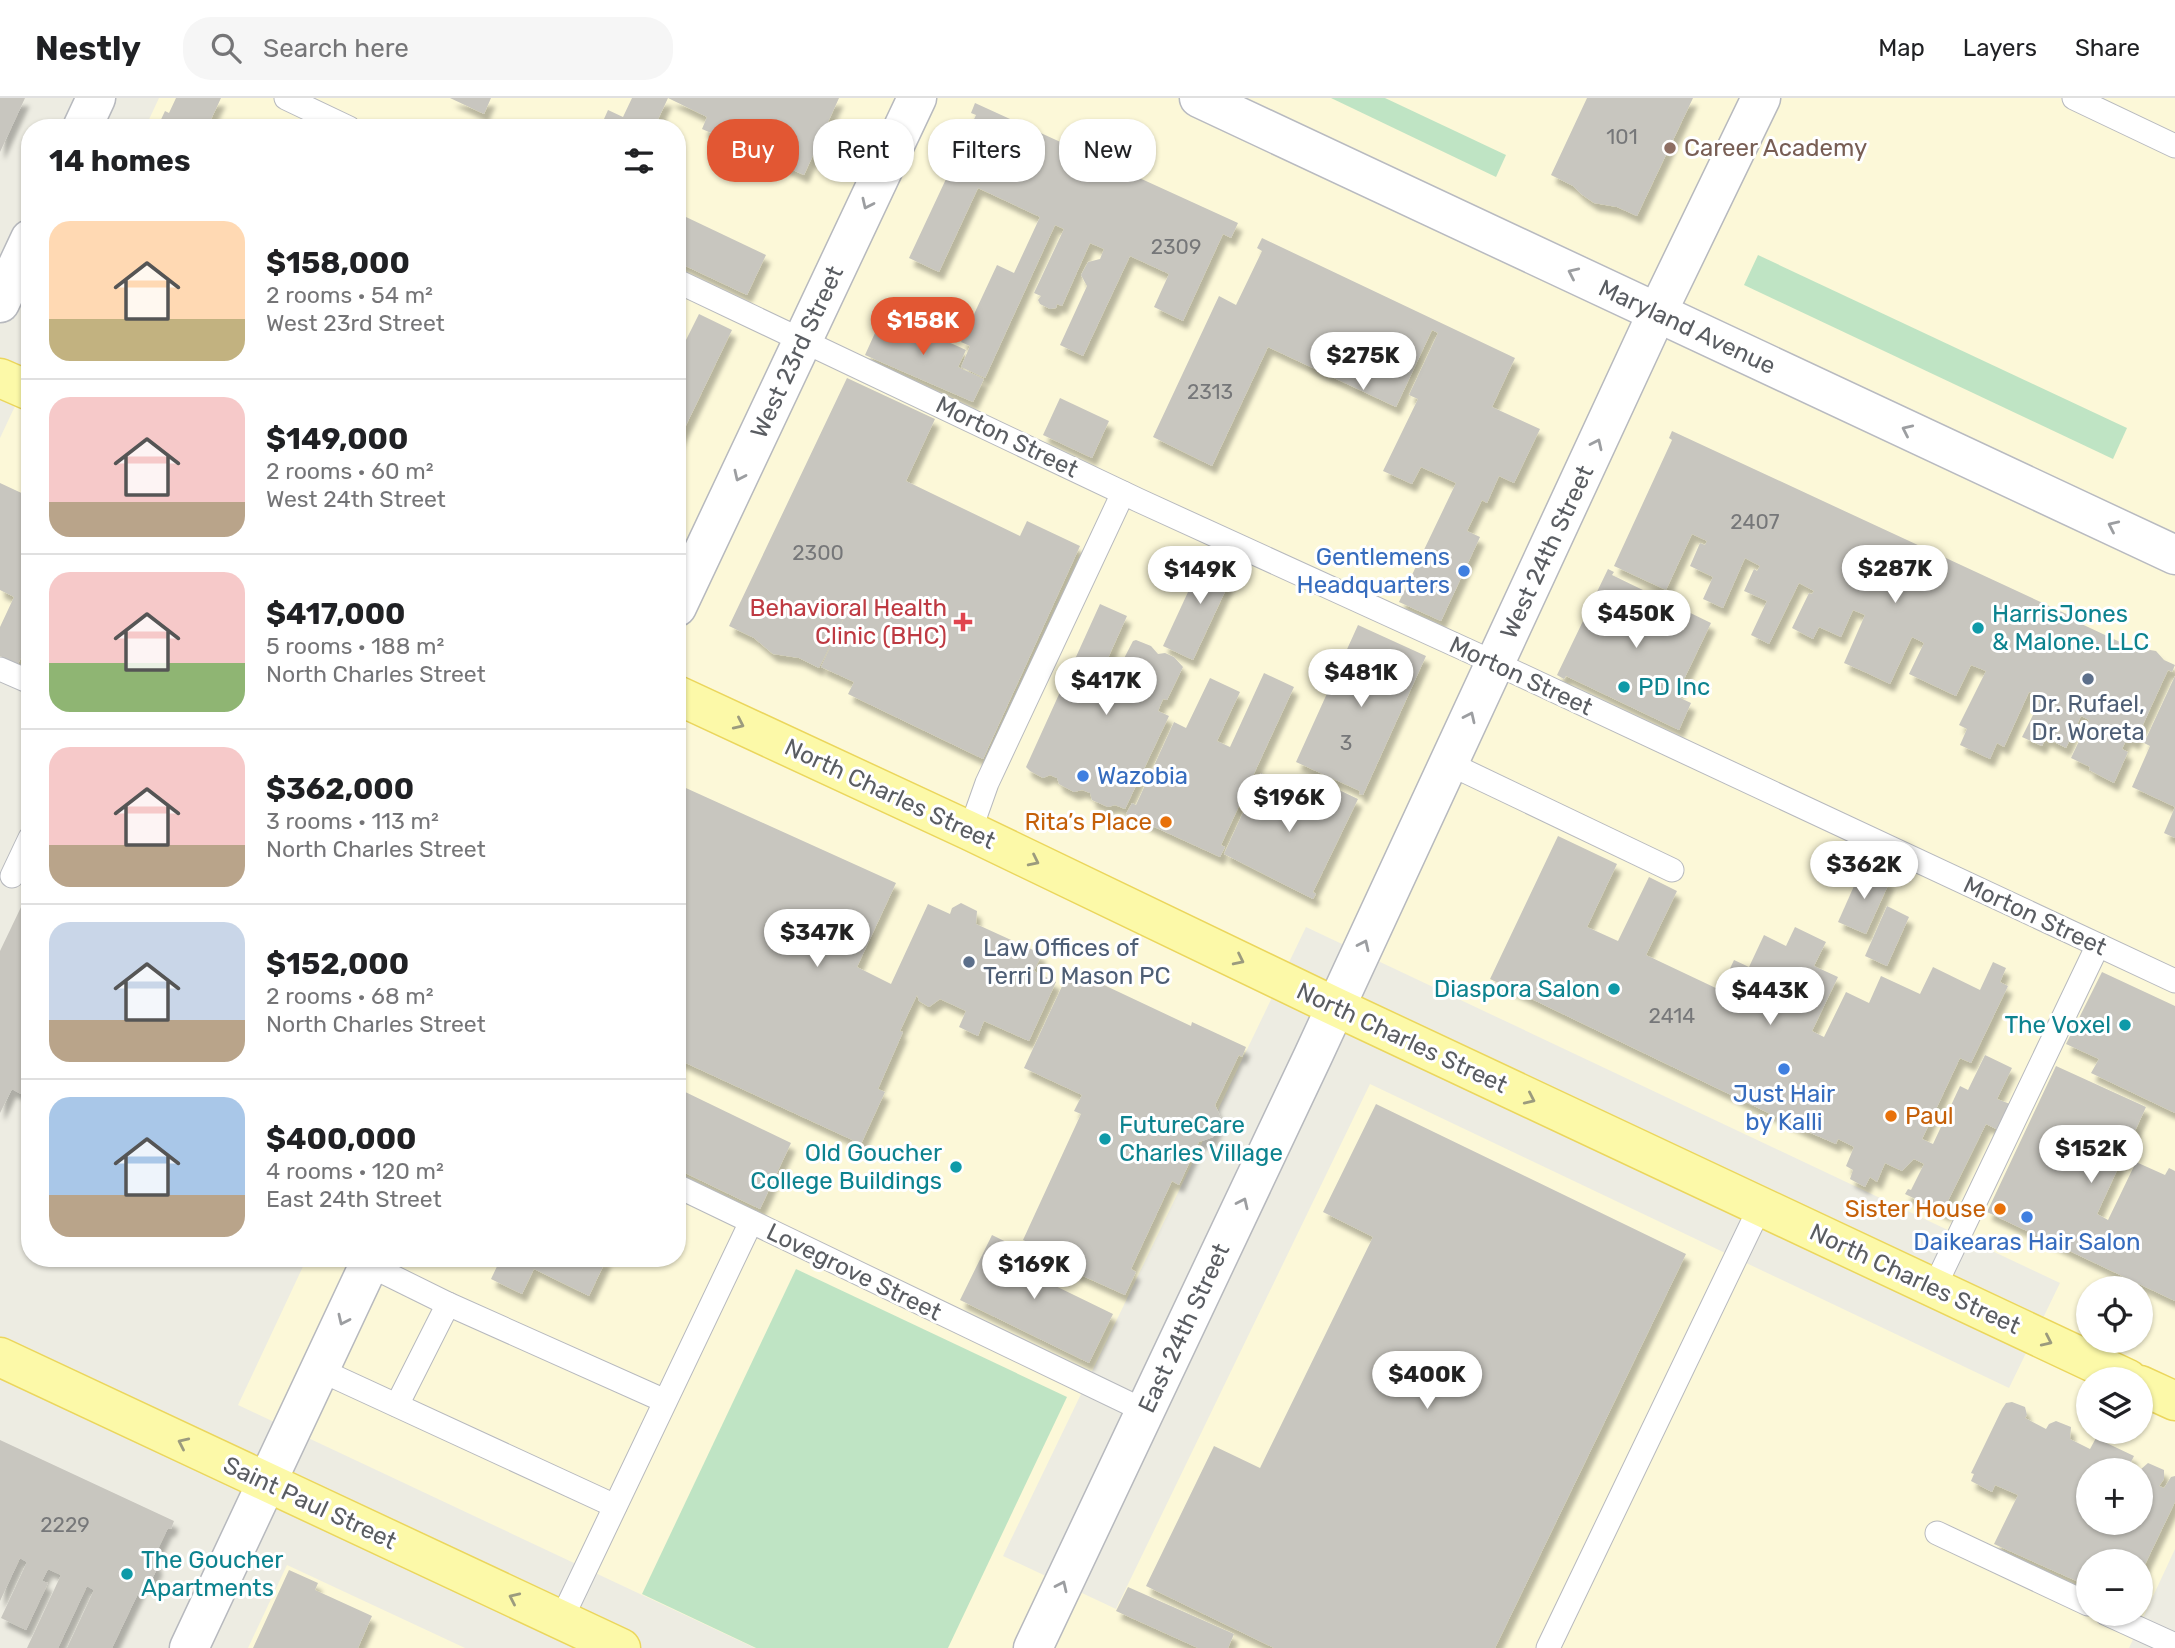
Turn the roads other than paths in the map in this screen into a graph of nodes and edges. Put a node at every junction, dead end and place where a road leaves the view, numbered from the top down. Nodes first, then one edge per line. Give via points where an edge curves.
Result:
1 (96, 98) edge
2 (286, 98) edge
3 (917, 98) edge
4 (1199, 98) edge
5 (1760, 98) edge
6 (2074, 98) edge
7 (86, 119) edge
8 (330, 119) edge
9 (2175, 146) edge
10 (21, 258) edge
11 (686, 285) edge
12 (0, 303) edge
13 (1657, 313) junction
14 (803, 339) junction
15 (0, 377) edge
16 (21, 387) edge
17 (1123, 493) junction
18 (2175, 555) edge
19 (686, 588) edge
20 (1495, 663) junction
21 (0, 669) edge
22 (21, 678) edge
23 (686, 699) edge
24 (1448, 763) junction
25 (970, 831) junction
26 (21, 860) edge
27 (1672, 870) dead end
28 (14, 877) edge
29 (2098, 945) junction
30 (2175, 981) edge
31 (1336, 1007) junction
32 (686, 1190) edge
33 (1760, 1207) junction
34 (751, 1222) junction
35 (368, 1267) edge
36 (382, 1267) edge
37 (1934, 1288) junction
38 (448, 1304) junction
39 (0, 1357) edge
40 (2102, 1367) edge
41 (320, 1370) junction
42 (2153, 1391) edge
43 (665, 1401) junction
44 (2175, 1401) edge
45 (397, 1405) junction
46 (1145, 1411) junction
47 (267, 1483) junction
48 (615, 1506) junction
49 (1937, 1534) dead end
50 (2076, 1598) edge
51 (561, 1620) junction
52 (2133, 1626) edge
53 (2175, 1645) edge
54 (189, 1648) edge
55 (621, 1648) edge
56 (1033, 1648) edge
57 (1548, 1648) edge

1 - 7 street
2 - 8 lane
3 -> 14 street, West 23rd Street
13 -> 4 street, Maryland Avenue
5 - 13 street, West 24th Street
6 - 9 lane
10 - 12 street
11 - 14 lane, Morton Street
18 -> 13 street, Maryland Avenue
20 -> 13 street, West 24th Street
14 - 17 lane, Morton Street
14 -> 19 street, West 23rd Street
15 - 16 main road
17 - 20 lane, Morton Street
17 - 25 lane
24 -> 20 street, West 24th Street
20 - 29 lane, Morton Street
21 - 22 lane
23 -> 25 main road, North Charles Street
24 - 27 lane
31 -> 24 street, West 24th Street
25 -> 31 main road, North Charles Street
26 - 28 lane
29 - 30 lane, Morton Street
29 - 37 lane
31 -> 33 main road, North Charles Street
46 -> 31 street, East 24th Street
32 - 34 lane, Lovegrove Street
33 - 37 main road, North Charles Street
33 - 57 lane
34 - 43 lane
34 - 46 lane, Lovegrove Street
35 -> 41 street
36 - 38 lane
37 -> 40 main road, North Charles Street
38 - 43 lane
38 - 45 lane
47 -> 39 main road, Saint Paul Street
41 - 45 lane
41 - 47 street
42 - 44 main road
43 - 48 lane
45 - 48 lane
56 -> 46 street, East 24th Street
51 -> 47 main road, Saint Paul Street
47 - 54 street
48 - 51 lane
49 - 50 lane
51 - 55 main road, Saint Paul Street
52 - 53 lane

